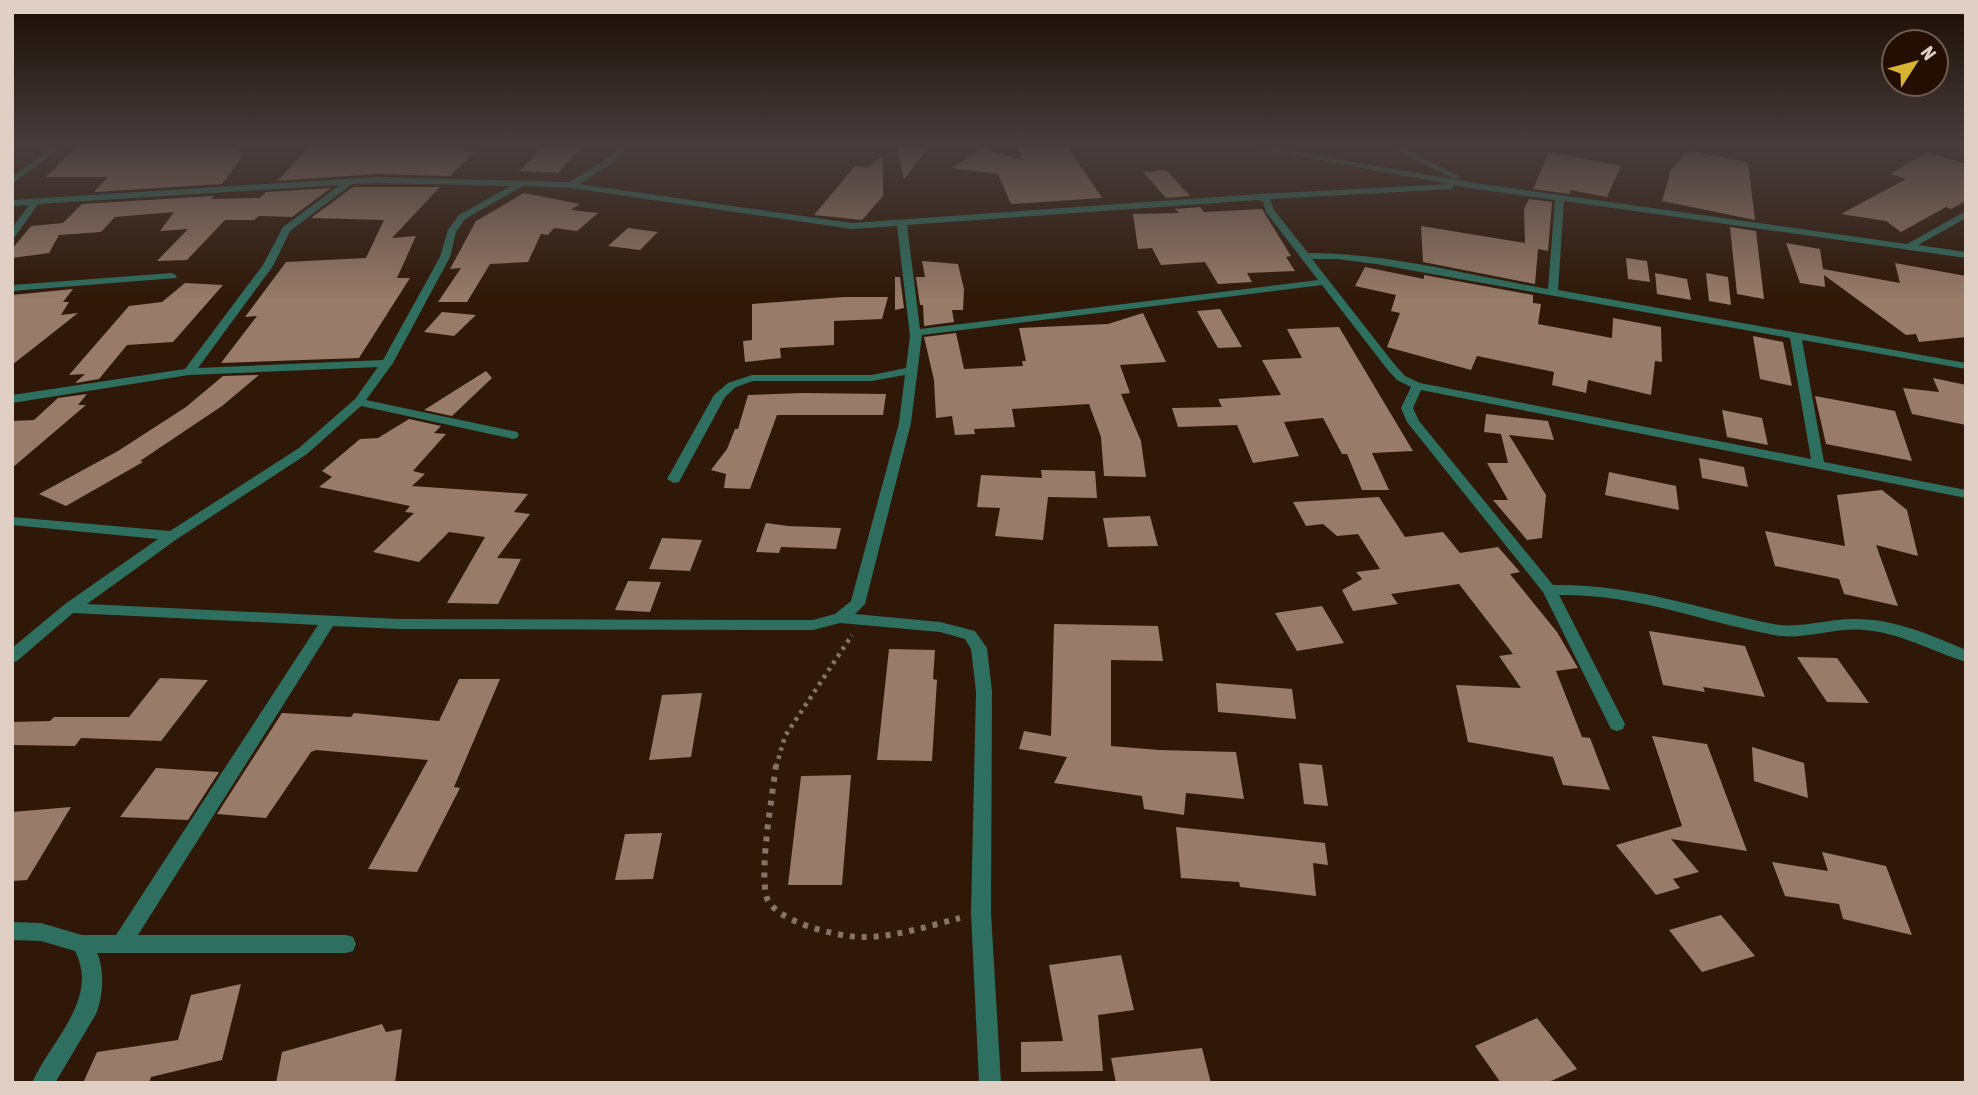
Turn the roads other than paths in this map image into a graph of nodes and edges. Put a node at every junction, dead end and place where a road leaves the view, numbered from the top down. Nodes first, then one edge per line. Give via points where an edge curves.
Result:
1 (100, 197) edge
2 (329, 197) edge
3 (499, 197) edge
4 (649, 197) edge
5 (1258, 197) edge
6 (1259, 197) edge
7 (1554, 197) edge
8 (1560, 198) junction
9 (36, 201) junction
10 (12, 203) edge
11 (1966, 215) edge
12 (902, 224) junction
13 (12, 235) edge
14 (1908, 247) junction
15 (1966, 255) edge
16 (1305, 256) junction
17 (172, 276) dead end
18 (1325, 282) junction
19 (12, 288) edge
20 (1553, 291) junction
21 (1795, 334) junction
22 (915, 336) junction
23 (387, 363) junction
24 (1966, 366) edge
25 (911, 370) junction
26 (189, 372) junction
27 (1417, 386) junction
28 (12, 398) edge
29 (359, 402) junction
30 (513, 435) dead end
31 (1818, 465) junction
32 (674, 479) dead end
33 (1966, 494) edge
34 (12, 521) edge
35 (172, 536) junction
36 (1549, 590) junction
37 (70, 608) junction
38 (840, 618) junction
39 (329, 621) junction
40 (1966, 656) edge
41 (12, 657) edge
42 (1617, 724) dead end
43 (12, 931) edge
44 (82, 944) junction
45 (121, 944) junction
46 (346, 944) dead end
47 (43, 1083) edge
48 (990, 1083) edge

1 - 9 street
2 - 26 street via 286,229 268,265
3 - 23 street via 463,217 452,232 445,257
4 - 12 street via 852,226
5 - 12 street
6 - 16 street via 1267,201
7 - 8 street
8 - 14 street
8 - 20 street
9 - 10 street
9 - 13 street
11 - 14 street
12 - 22 street
14 - 15 street
16 - 18 street
16 - 20 street via 1376,261
17 - 19 street
18 - 22 street via 929,329
18 - 27 street via 1401,378
20 - 21 street
21 - 24 street
21 - 31 street
22 - 25 street
23 - 26 street
23 - 29 street
25 - 32 street via 838,380 752,378 732,385 720,396
25 - 38 street via 905,424 858,604
26 - 28 street
27 - 31 street
27 - 36 street via 1407,408 1413,422
29 - 30 street
29 - 35 street via 303,451
31 - 33 street
34 - 35 street
35 - 37 street
36 - 40 street via 1619,593 1776,630 1860,624 1898,629
36 - 42 street
37 - 39 street
37 - 41 street
38 - 39 street via 813,625
38 - 48 street via 940,627 971,635 979,648 984,691 981,914
39 - 45 street
43 - 44 street via 41,932
44 - 45 street
44 - 47 street via 92,963 89,1007
45 - 46 street

